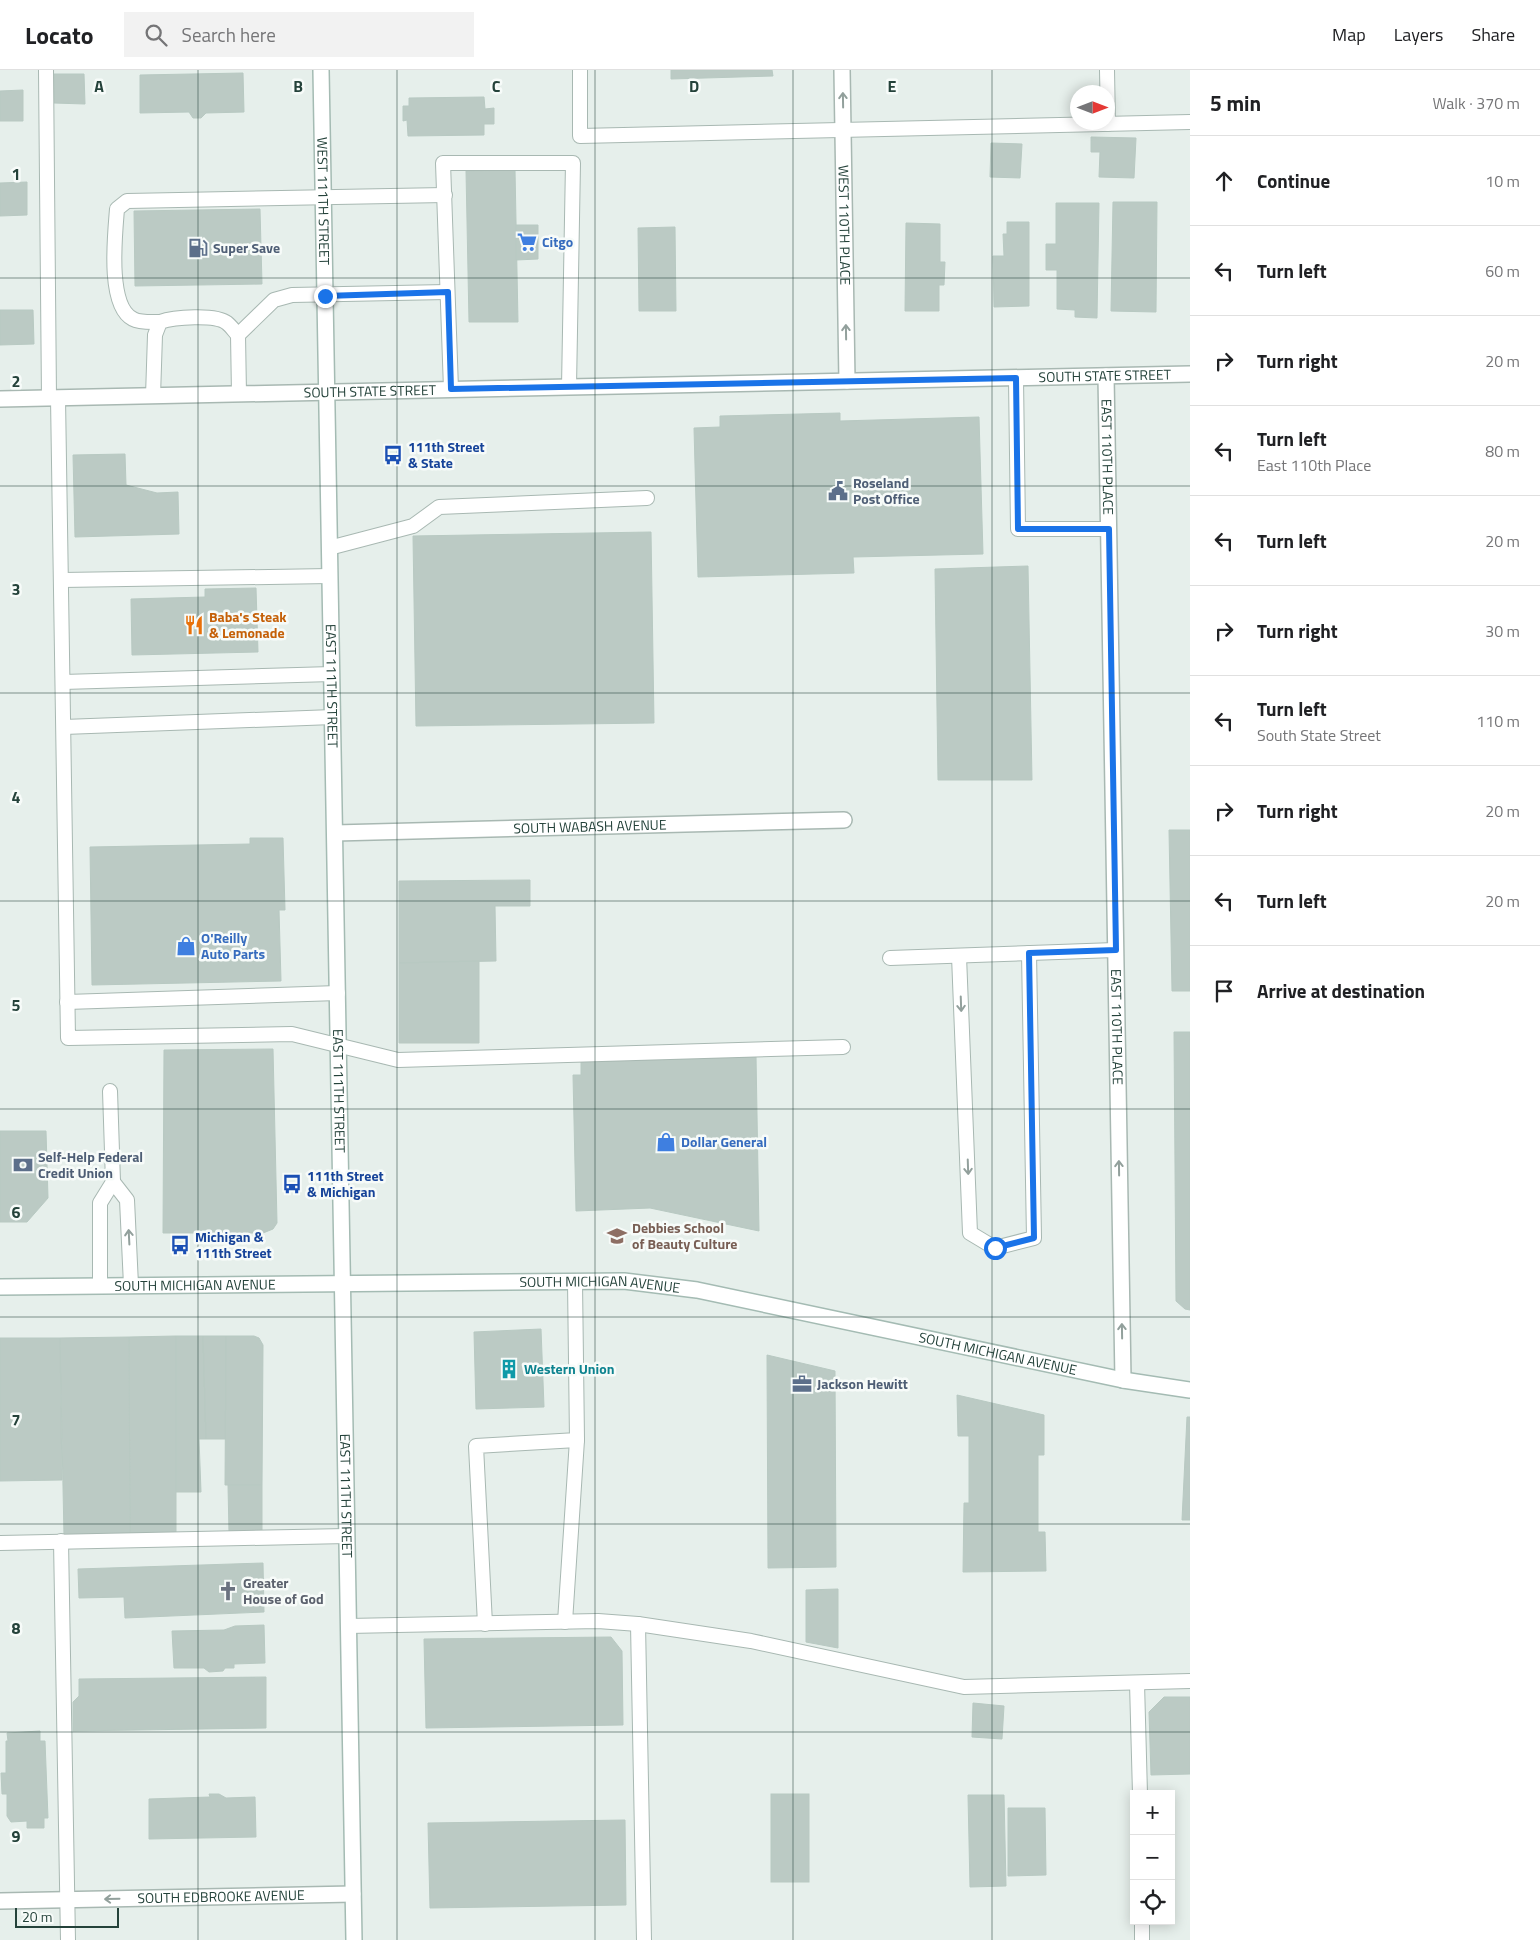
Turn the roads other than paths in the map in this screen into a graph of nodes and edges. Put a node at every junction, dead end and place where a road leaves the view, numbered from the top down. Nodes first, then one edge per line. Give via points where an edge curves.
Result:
1 (46, 70) edge
2 (321, 70) edge
3 (580, 70) edge
4 (842, 70) edge
5 (1107, 70) edge
6 (1107, 85) edge
7 (1190, 122) edge
8 (1115, 124) edge
9 (1070, 125) edge
10 (843, 130) junction
11 (445, 195) junction
12 (323, 198) junction
13 (448, 292) junction
14 (325, 296) junction
15 (160, 322) junction
16 (238, 335) junction
17 (1190, 374) edge
18 (1106, 376) junction
19 (1016, 378) junction
20 (847, 381) junction
21 (569, 387) junction
22 (451, 389) junction
23 (327, 392) junction
24 (239, 394) junction
25 (153, 396) junction
26 (54, 398) junction
27 (0, 399) edge
28 (647, 498) dead end
29 (1109, 529) junction
30 (330, 548) junction
31 (330, 576) junction
32 (62, 580) junction
33 (332, 674) junction
34 (63, 682) junction
35 (333, 718) junction
36 (64, 727) junction
37 (844, 820) dead end
38 (335, 833) junction
39 (1116, 950) junction
40 (1029, 953) junction
41 (959, 956) junction
42 (890, 958) dead end
43 (338, 993) junction
44 (67, 1002) junction
45 (339, 1046) junction
46 (843, 1046) dead end
47 (110, 1091) dead end
48 (113, 1182) junction
49 (575, 1282) junction
50 (343, 1284) junction
51 (100, 1286) junction
52 (131, 1286) junction
53 (0, 1287) edge
54 (1123, 1380) junction
55 (1190, 1390) edge
56 (578, 1440) junction
57 (347, 1536) junction
58 (61, 1541) junction
59 (0, 1542) edge
60 (565, 1622) junction
61 (485, 1624) junction
62 (638, 1624) junction
63 (348, 1626) junction
64 (1190, 1682) edge
65 (1137, 1683) junction
66 (1140, 1790) edge
67 (353, 1894) junction
68 (67, 1900) junction
69 (0, 1902) edge
70 (1142, 1925) edge
71 (68, 1940) edge
72 (354, 1940) edge
73 (644, 1940) edge
74 (1142, 1940) edge

1 - 26 lane
2 - 12 street, WEST 111TH STREET
3 - 10 lane via 580,136
10 -> 4 street, WEST 110TH PLACE
5 - 6 lane
7 - 8 lane
9 - 10 lane
20 -> 10 street, WEST 110TH PLACE
11 - 12 lane
11 - 13 lane
11 - 21 lane via 443,163 573,163
12 - 14 street, WEST 111TH STREET
12 - 15 lane via 127,201 117,209 118,300 124,312 134,320
13 - 14 lane
13 - 22 lane
14 - 16 lane via 292,295 274,300
14 - 23 street, WEST 111TH STREET
15 - 16 lane via 171,318 200,317 226,322
15 - 25 lane via 155,335
16 - 24 lane
17 - 18 street, SOUTH STATE STREET
18 - 19 street, SOUTH STATE STREET
18 - 29 street, EAST 110TH PLACE
19 - 20 street, SOUTH STATE STREET
19 - 29 lane via 1018,529
20 - 21 street, SOUTH STATE STREET
21 - 22 street, SOUTH STATE STREET
22 - 23 street, SOUTH STATE STREET
23 - 24 street, SOUTH STATE STREET
23 - 30 street, EAST 111TH STREET
24 - 25 street, SOUTH STATE STREET
25 - 26 street, SOUTH STATE STREET
26 - 27 street, SOUTH STATE STREET
26 - 32 lane
28 - 30 lane via 439,508 414,526
29 - 39 street, EAST 110TH PLACE
30 - 31 street, EAST 111TH STREET
31 - 32 lane
31 - 33 street, EAST 111TH STREET
32 - 34 lane
33 - 34 lane
33 - 35 street, EAST 111TH STREET
34 - 36 lane
35 - 36 lane
35 - 38 street, EAST 111TH STREET
36 - 44 lane
37 - 38 street, SOUTH WABASH AVENUE
38 - 43 street, EAST 111TH STREET
39 - 40 lane
54 -> 39 street, EAST 110TH PLACE
40 - 41 lane
41 -> 40 lane via 970,1233 995,1248 1034,1238
41 - 42 lane
43 - 44 lane
43 - 45 street, EAST 111TH STREET
44 - 45 lane via 68,1038 292,1034
45 - 46 lane via 398,1060
45 - 50 street, EAST 111TH STREET
47 - 48 lane
48 - 51 lane via 100,1203
52 -> 48 lane via 127,1200
49 - 50 street, SOUTH MICHIGAN AVENUE
49 - 54 street, SOUTH MICHIGAN AVENUE via 624,1281 697,1290
49 - 56 lane
50 - 52 street, SOUTH MICHIGAN AVENUE
50 - 57 street, EAST 111TH STREET
51 - 52 street, SOUTH MICHIGAN AVENUE
51 - 53 street, SOUTH MICHIGAN AVENUE
54 - 55 street, SOUTH MICHIGAN AVENUE
56 - 60 lane
56 - 61 lane via 476,1446
57 - 58 lane
57 - 63 street, EAST 111TH STREET
58 - 59 lane
58 - 68 lane
60 - 61 lane
60 - 62 lane
61 - 63 lane
62 - 65 lane via 751,1641 964,1687
62 - 73 lane
63 - 67 street, EAST 111TH STREET
64 - 65 lane
65 - 66 lane
67 -> 68 street, SOUTH EDBROOKE AVENUE
67 - 72 street, EAST 111TH STREET
68 - 69 street, SOUTH EDBROOKE AVENUE
68 - 71 lane
70 - 74 lane

